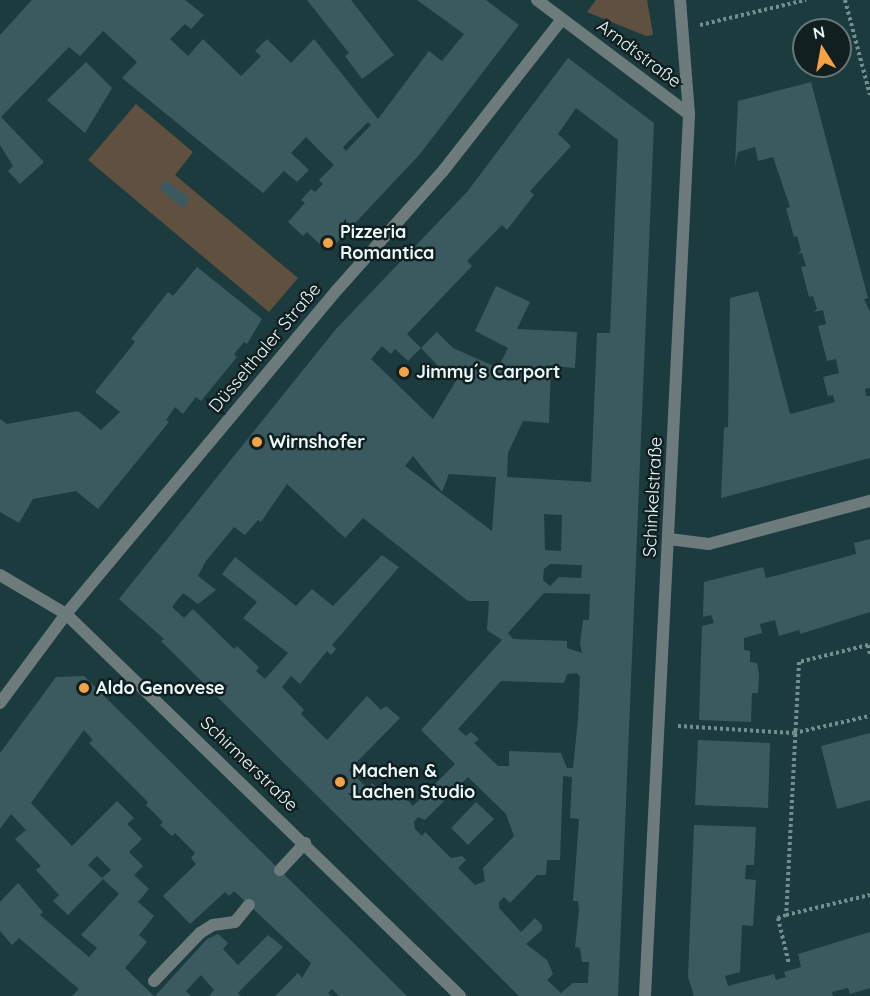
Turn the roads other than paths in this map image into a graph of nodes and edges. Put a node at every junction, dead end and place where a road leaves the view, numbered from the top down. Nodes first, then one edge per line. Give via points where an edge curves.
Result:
1 (537, 0) edge
2 (680, 0) edge
3 (562, 19) junction
4 (689, 114) junction
5 (870, 501) edge
6 (669, 539) junction
7 (0, 575) edge
8 (66, 614) junction
9 (0, 703) edge
10 (305, 843) junction
11 (280, 870) dead end
12 (249, 905) dead end
13 (154, 981) dead end
14 (460, 996) edge
15 (645, 996) edge

1 - 3 street, Arndtstraße
2 - 4 street, Schinkelstraße
3 - 4 street, Arndtstraße
3 - 8 street, Düsselthaler Straße via 443,171 337,290
4 - 6 street, Schinkelstraße
5 - 6 street via 709,544
6 - 15 street, Schinkelstraße
7 - 8 street, Schirmerstraße
8 - 9 street, Düsselthaler Straße
8 - 10 street, Schirmerstraße
10 - 11 street
10 - 14 street, Schirmerstraße
12 - 13 street via 235,922 213,925 200,933

